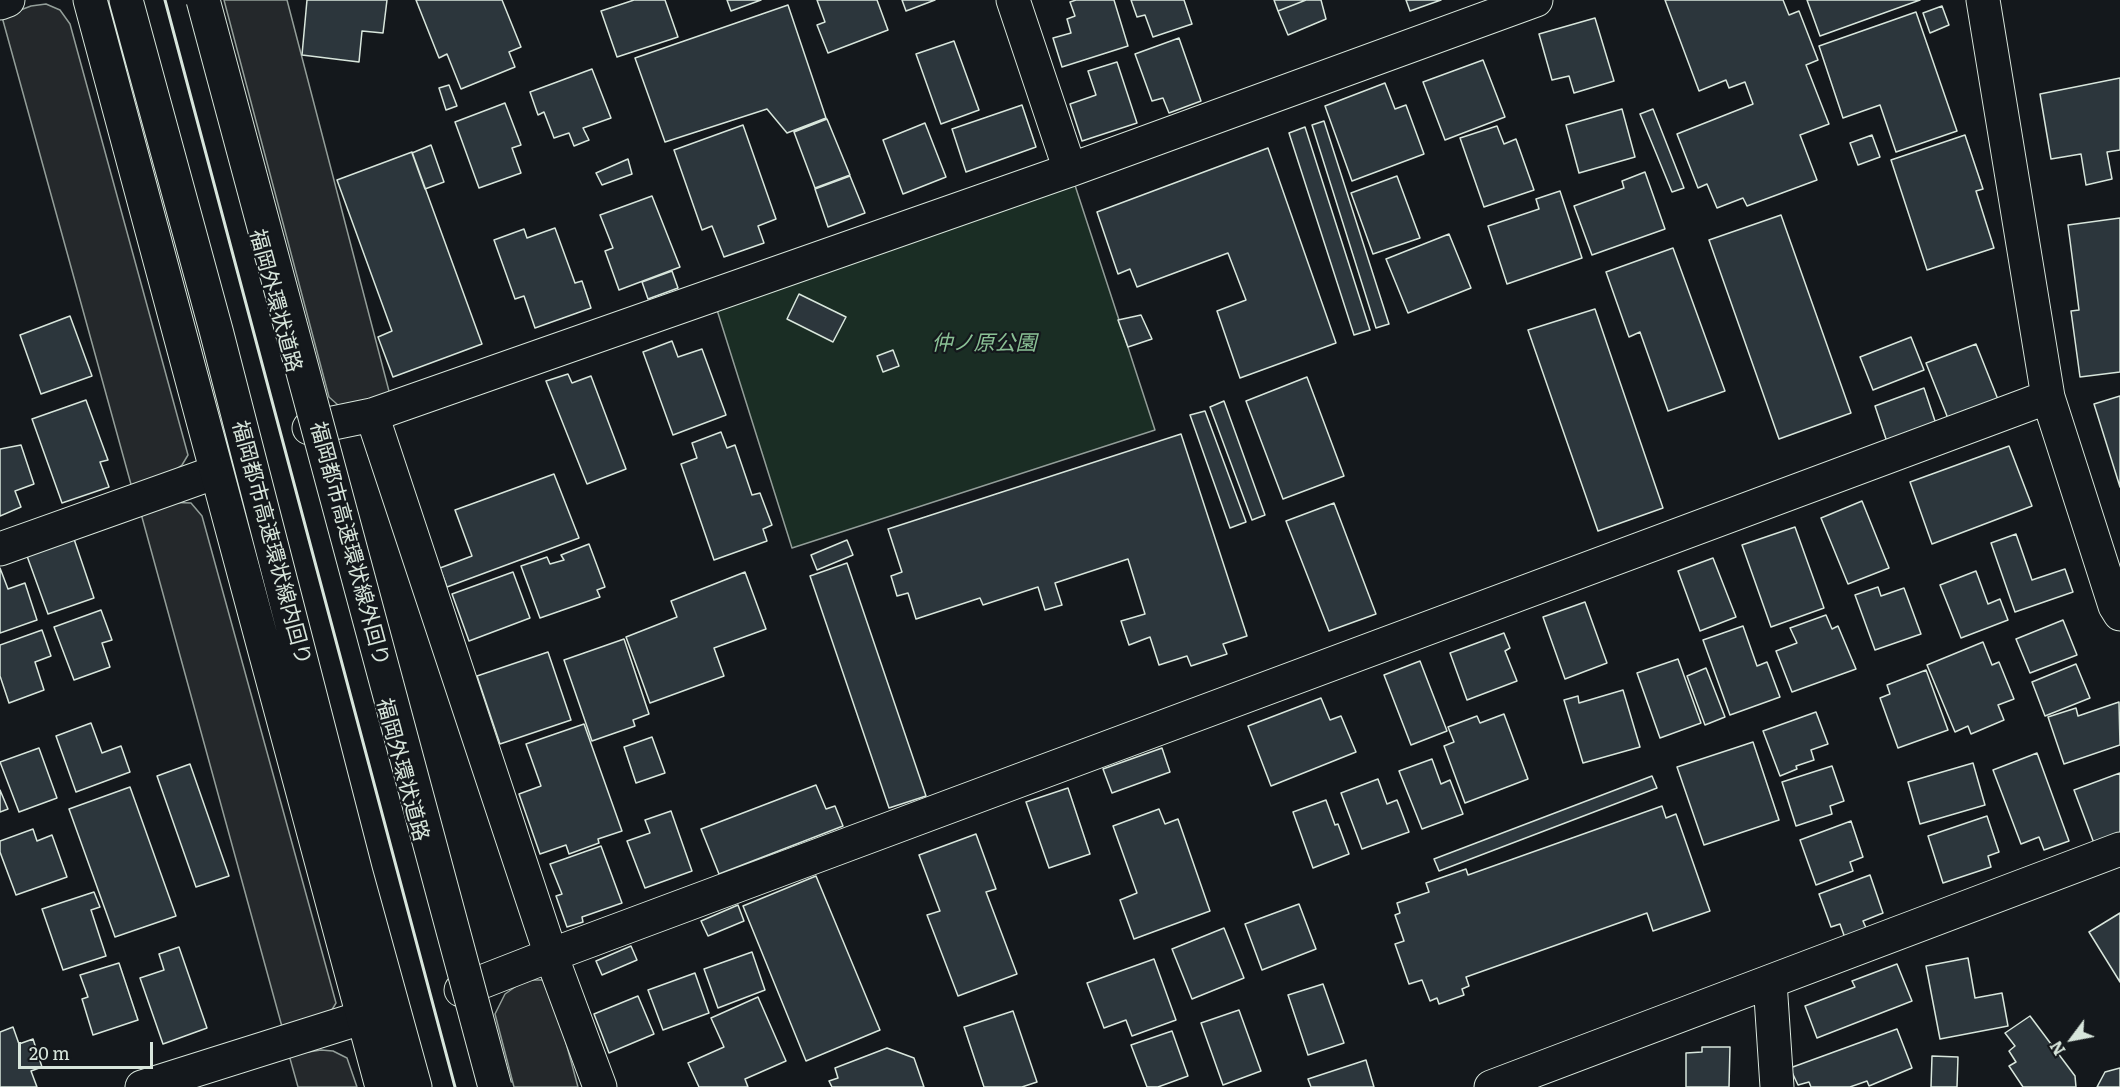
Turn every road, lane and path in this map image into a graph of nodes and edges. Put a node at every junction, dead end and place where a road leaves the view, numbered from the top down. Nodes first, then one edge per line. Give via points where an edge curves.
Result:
1 (8, 0) edge
2 (90, 0) edge
3 (126, 0) edge
4 (196, 0) edge
5 (203, 0) edge
6 (1013, 0) edge
7 (1536, 0) edge
8 (1983, 0) edge
9 (0, 3) edge
10 (1070, 170) junction
11 (2048, 397) junction
12 (372, 415) junction
13 (309, 428) junction
14 (216, 472) junction
15 (0, 549) edge
16 (2120, 614) edge
17 (2120, 849) edge
18 (550, 955) junction
19 (1770, 982) junction
20 (461, 990) junction
21 (364, 1017) junction
22 (142, 1087) edge
23 (382, 1087) edge
24 (415, 1087) edge
25 (489, 1087) edge
26 (495, 1087) edge
27 (600, 1087) edge
28 (1491, 1087) edge
29 (1777, 1087) edge

1 - 9 main road
2 - 14 main road
3 - 24 main road, 福岡都市高速環状線内回り
4 - 13 main road, 福岡外環状道路
5 - 26 main road, 福岡都市高速環状線外回り, bridge
6 - 10 main road
7 - 10 main road
8 - 11 main road
10 - 12 main road
11 - 16 main road
11 - 18 main road
12 - 13 main road
12 - 18 main road
13 - 20 main road, 福岡外環状道路
14 - 15 main road
14 - 21 main road
17 - 19 main road
18 - 20 main road
18 - 27 main road
19 - 28 main road
19 - 29 main road
20 - 25 main road, 福岡外環状道路
21 - 22 main road
21 - 23 main road

